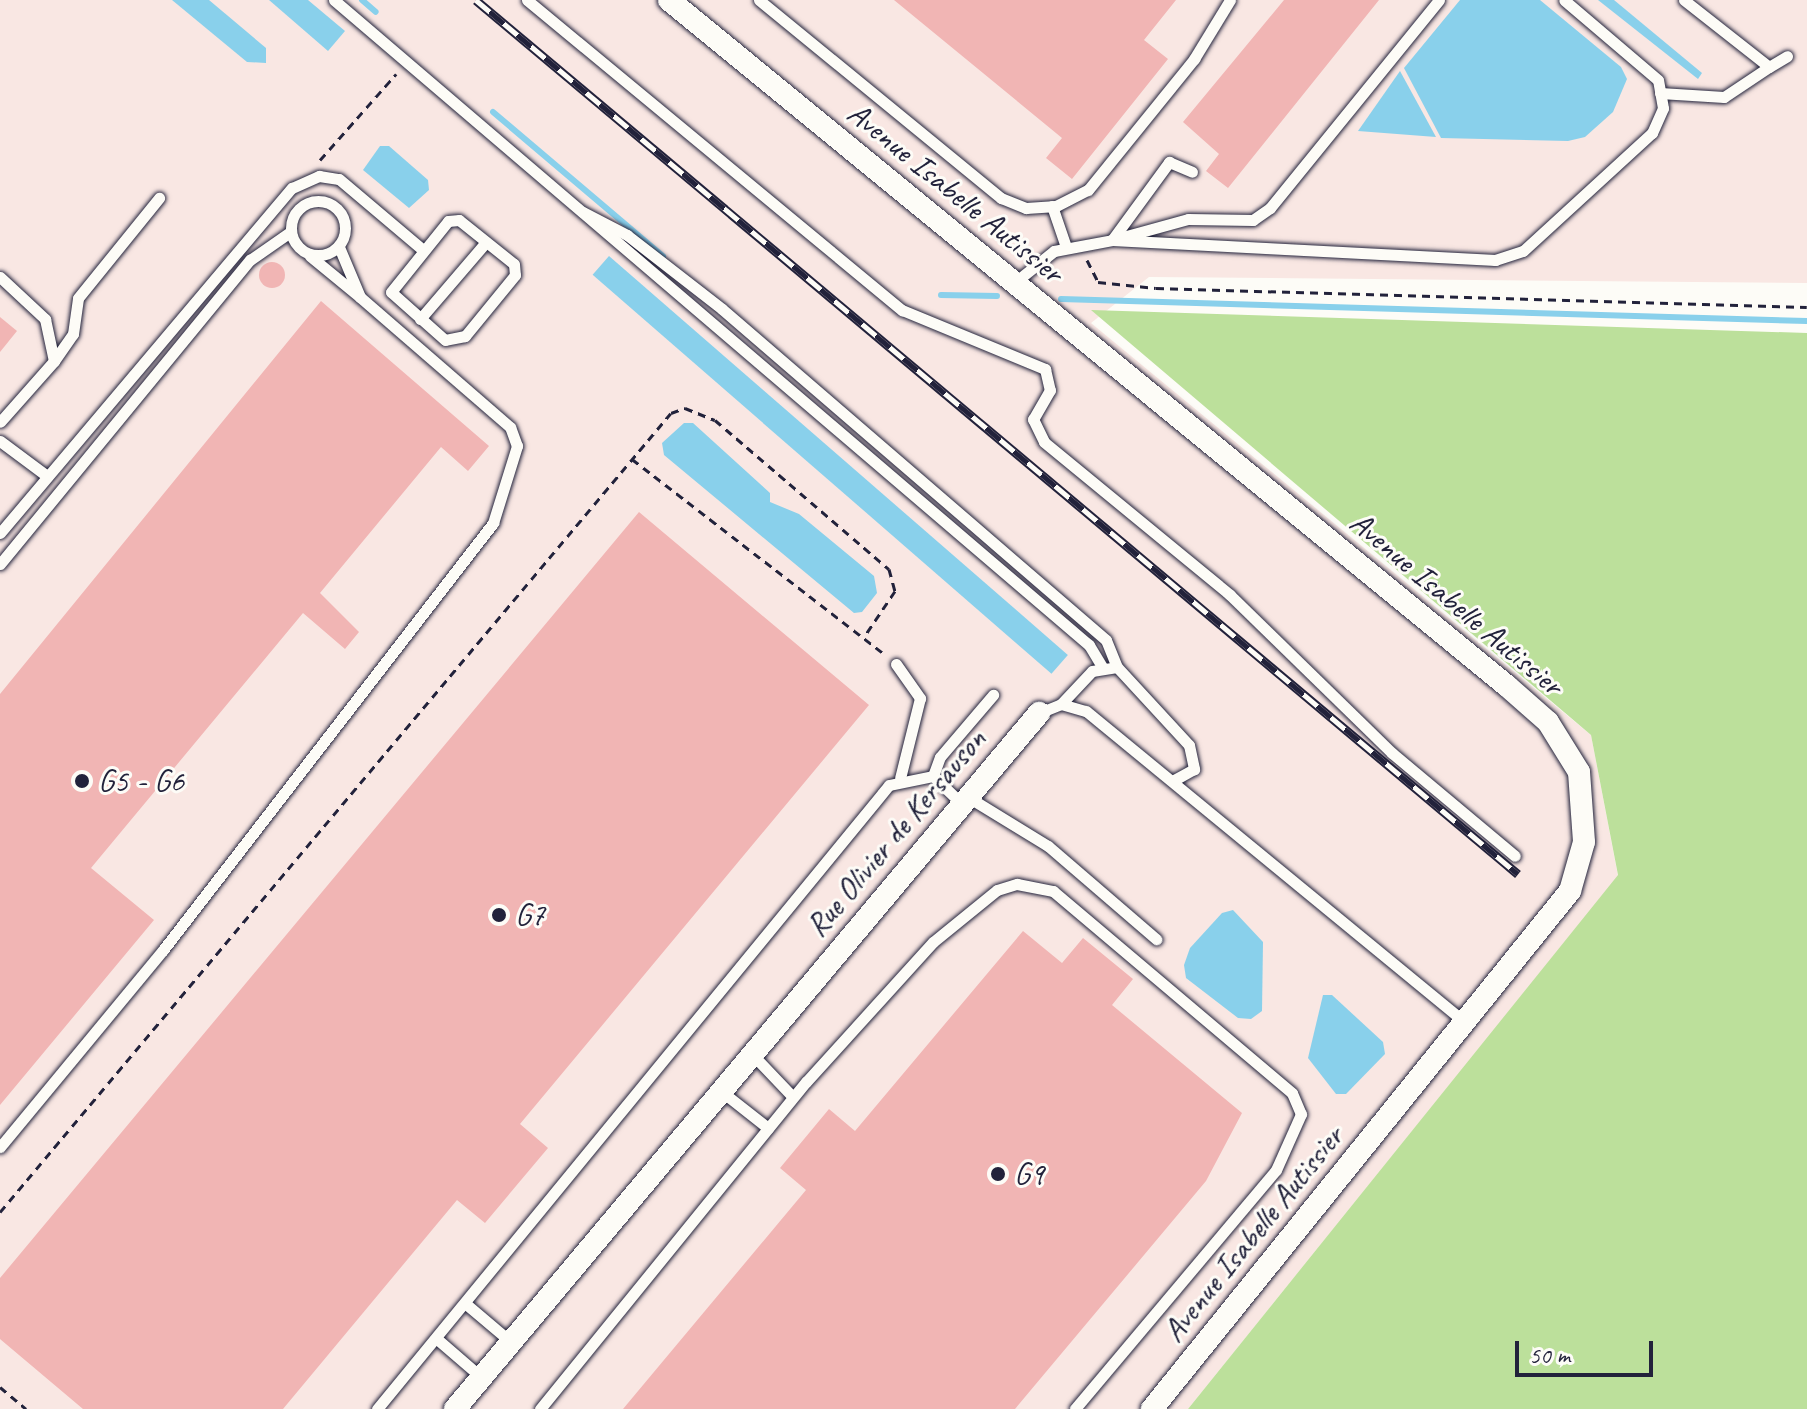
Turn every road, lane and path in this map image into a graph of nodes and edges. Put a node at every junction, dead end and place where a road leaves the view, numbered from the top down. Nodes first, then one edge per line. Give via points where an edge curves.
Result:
1 (334, 0) edge
2 (527, 0) edge
3 (669, 0) edge
4 (759, 0) edge
5 (1230, 0) edge
6 (1439, 0) edge
7 (1564, 0) edge
8 (1684, 0) edge
9 (1787, 56) dead end
10 (1769, 67) junction
11 (423, 71) junction
12 (1660, 93) junction
13 (1192, 172) dead end
14 (302, 181) junction
15 (159, 198) dead end
16 (1052, 206) junction
17 (578, 210) junction
18 (290, 232) junction
19 (1112, 240) junction
20 (486, 242) junction
21 (1079, 243) junction
22 (339, 247) junction
23 (1066, 247) junction
24 (423, 250) junction
25 (309, 255) junction
26 (0, 277) edge
27 (1014, 283) junction
28 (360, 297) junction
29 (1807, 307) edge
30 (420, 319) junction
31 (54, 361) junction
32 (0, 422) edge
33 (0, 441) edge
34 (632, 459) junction
35 (47, 476) junction
36 (0, 533) edge
37 (0, 564) edge
38 (864, 637) junction
39 (896, 664) joint
40 (1102, 667) junction
41 (1117, 667) junction
42 (993, 695) dead end
43 (1061, 704) junction
44 (1039, 713) joint
45 (933, 776) junction
46 (900, 778) junction
47 (1174, 780) junction
48 (965, 800) junction
49 (1515, 856) dead end
50 (1156, 939) dead end
51 (1465, 1023) junction
52 (751, 1054) junction
53 (721, 1091) junction
54 (793, 1097) junction
55 (768, 1128) junction
56 (0, 1147) edge
57 (0, 1212) edge
58 (466, 1304) junction
59 (437, 1339) junction
60 (511, 1342) junction
61 (481, 1377) junction
62 (0, 1387) edge
63 (26, 1409) edge
64 (377, 1409) edge
65 (455, 1409) edge
66 (540, 1409) edge
67 (1075, 1409) edge
68 (1152, 1409) edge

1 - 11 lane
2 - 49 lane via 902,310 1045,369 1050,390 1033,419 1044,442 1230,595 1392,753
3 - 27 street, Avenue Isabelle Autissier
4 - 16 lane via 1001,198 1026,208
5 - 16 lane via 1194,59 1088,190
6 - 19 lane via 1270,208 1253,220 1188,219
7 - 12 lane via 1634,57
8 - 10 lane
9 - 10 lane
10 - 12 lane via 1724,97
11 - 14 path via 408,79 394,73
11 - 17 lane
12 - 19 lane via 1652,133 1523,251 1495,260
13 - 19 lane via 1169,162
14 - 24 lane via 339,179
14 - 35 lane
15 - 31 lane via 78,298 73,334
16 - 23 lane
17 - 40 lane via 1089,645
17 - 41 lane via 603,218 722,309 1106,640
18 - 22 lane via 303,205 333,205 345,233
18 - 25 lane
18 - 37 lane via 250,260
19 - 21 lane
20 - 24 lane via 459,220 448,221
20 - 30 lane
20 - 30 lane via 514,264 515,275 465,336 445,340
21 - 23 lane
21 - 29 path via 1098,282 1141,286
22 - 25 lane
22 - 28 lane
23 - 27 lane
24 - 30 lane via 391,292
25 - 28 lane
26 - 31 lane via 45,319
27 - 51 street, Avenue Isabelle Autissier via 1506,685 1567,749 1585,807 1570,891
28 - 56 lane via 510,427 517,446 493,523 163,950
31 - 32 lane
33 - 35 lane
34 - 38 path
34 - 38 path via 671,413 685,408 715,420 889,569 895,591
34 - 57 path
35 - 36 lane
38 - 39 path
39 - 46 lane via 920,698
40 - 41 lane
40 - 43 lane, Rue Olivier de Kersauson
41 - 47 lane via 1189,745 1194,769
42 - 45 lane via 940,757
43 - 44 lane, Rue Olivier de Kersauson
43 - 47 lane via 1086,711
44 - 48 street, Rue Olivier de Kersauson
45 - 46 lane
45 - 48 lane
46 - 58 lane
47 - 51 lane via 1278,876
48 - 50 lane via 1048,846
48 - 52 street, Rue Olivier de Kersauson
51 - 68 street, Avenue Isabelle Autissier
52 - 53 street, Rue Olivier de Kersauson
52 - 54 lane
53 - 55 lane
53 - 60 street, Rue Olivier de Kersauson
54 - 55 lane
54 - 67 lane via 933,942 997,890 1017,884 1053,891 1292,1093 1300,1128 1276,1170
55 - 66 lane
58 - 59 lane
58 - 60 lane
59 - 61 lane
59 - 64 lane
60 - 61 street, Rue Olivier de Kersauson
61 - 65 street, Rue Olivier de Kersauson
62 - 63 path

